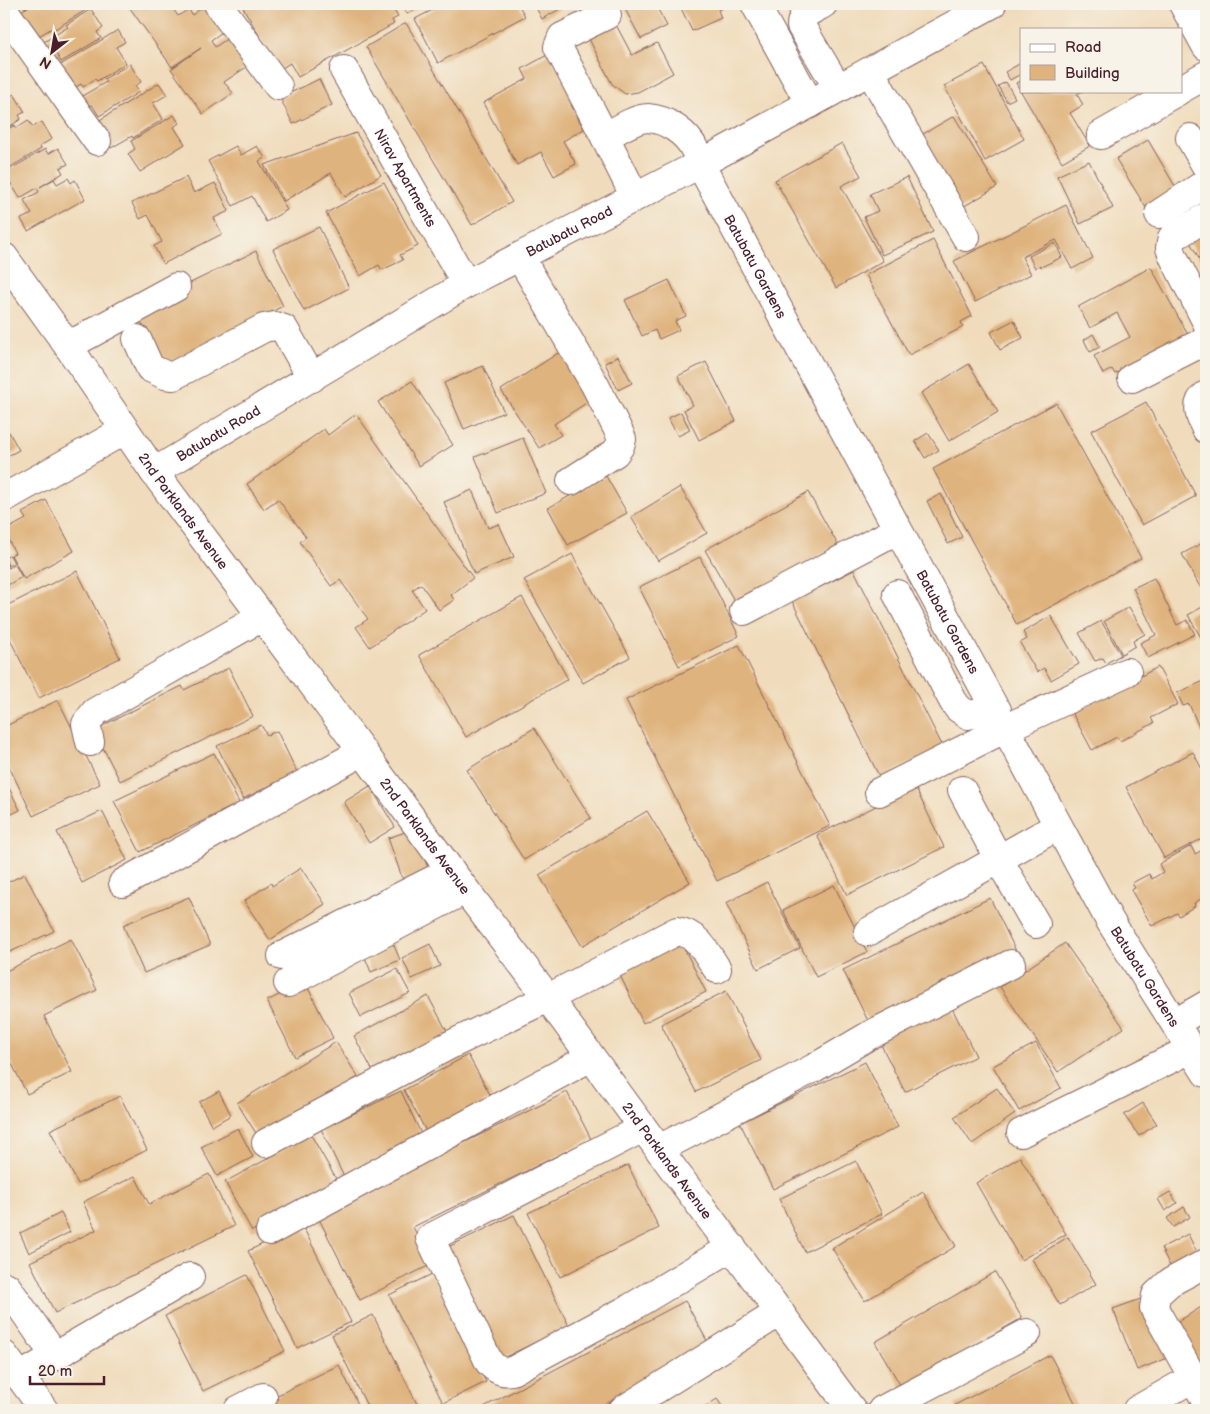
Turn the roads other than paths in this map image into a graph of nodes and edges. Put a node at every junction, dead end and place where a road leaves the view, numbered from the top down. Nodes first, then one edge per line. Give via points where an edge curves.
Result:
1 (218, 4) edge
2 (754, 4) edge
3 (823, 4) edge
4 (992, 4) edge
5 (1183, 4) edge
6 (4, 10) edge
7 (607, 15) dead end
8 (1206, 46) edge
9 (344, 70) dead end
10 (870, 71) junction
11 (1206, 75) edge
12 (278, 86) dead end
13 (838, 88) junction
14 (1182, 88) edge
15 (1176, 92) edge
16 (810, 104) junction
17 (1101, 135) dead end
18 (605, 137) junction
19 (1190, 138) dead end
20 (97, 142) dead end
21 (700, 164) junction
22 (1206, 166) edge
23 (1206, 183) edge
24 (635, 197) junction
25 (1159, 214) dead end
26 (1206, 217) edge
27 (966, 237) dead end
28 (4, 257) edge
29 (520, 257) junction
30 (466, 284) junction
31 (176, 287) dead end
32 (1206, 321) edge
33 (1206, 338) edge
34 (137, 339) dead end
35 (68, 346) junction
36 (312, 378) junction
37 (1132, 378) dead end
38 (1206, 395) edge
39 (1206, 429) edge
40 (125, 430) junction
41 (154, 472) junction
42 (571, 481) dead end
43 (4, 498) edge
44 (897, 530) junction
45 (897, 594) dead end
46 (744, 611) dead end
47 (262, 618) junction
48 (1127, 672) dead end
49 (1001, 719) junction
50 (90, 742) dead end
51 (362, 752) junction
52 (962, 790) dead end
53 (879, 792) dead end
54 (1058, 826) junction
55 (999, 860) junction
56 (458, 881) junction
57 (123, 883) dead end
58 (1036, 924) dead end
59 (868, 932) dead end
60 (282, 956) dead end
61 (1012, 964) dead end
62 (717, 968) dead end
63 (288, 983) dead end
64 (548, 998) junction
65 (1206, 1005) edge
66 (1174, 1023) junction
67 (1192, 1050) junction
68 (591, 1057) junction
69 (1206, 1073) edge
70 (643, 1128) junction
71 (1021, 1133) dead end
72 (266, 1143) dead end
73 (659, 1149) junction
74 (270, 1231) dead end
75 (732, 1247) junction
76 (1206, 1263) edge
77 (190, 1277) dead end
78 (7, 1287) dead end
79 (780, 1312) junction
80 (1027, 1333) dead end
81 (4, 1355) edge
82 (55, 1356) junction
83 (19, 1377) junction
84 (1200, 1390) edge
85 (263, 1397) dead end
86 (44, 1410) edge
87 (238, 1410) edge
88 (623, 1410) edge
89 (852, 1410) edge
90 (882, 1410) edge
91 (1138, 1410) edge

1 - 12 street
2 - 16 street
3 - 13 street via 805,14 801,26
4 - 10 street, Batubatu Road
5 - 8 street
6 - 20 street
7 - 18 street via 562,37 558,47
9 - 30 street, Nirav Apartments
10 - 13 street, Batubatu Road
10 - 27 street
11 - 14 street
13 - 16 street, Batubatu Road
15 - 17 street
16 - 21 street, Batubatu Road
18 - 21 street, Batubatu Gardens via 647,118 667,123 695,148
18 - 24 street
19 - 22 street
21 - 24 street, Batubatu Road
21 - 44 street, Batubatu Gardens
23 - 25 street
24 - 29 street, Batubatu Road
26 - 32 street via 1172,238 1170,248
28 - 35 street, 2nd Parklands Avenue
29 - 30 street, Batubatu Road
29 - 42 street via 595,385 622,439 615,453
30 - 36 street, Batubatu Road
31 - 35 street
33 - 37 street
34 - 36 street via 150,368 172,376 264,328 275,326 284,329
35 - 40 street, 2nd Parklands Avenue
36 - 41 street, Batubatu Road
38 - 39 street via 1200,403 1199,412
40 - 41 street, 2nd Parklands Avenue
40 - 43 street
41 - 47 street, 2nd Parklands Avenue
44 - 46 street
44 - 49 street, Batubatu Gardens
45 - 49 street via 958,708 968,715
47 - 50 street via 95,712 86,724
47 - 51 street, 2nd Parklands Avenue
48 - 49 street
49 - 53 street
49 - 54 street, Batubatu Gardens
51 - 56 street, 2nd Parklands Avenue
51 - 57 street
52 - 55 street
54 - 55 street
54 - 66 street, Batubatu Gardens via 1110,921
55 - 58 street
55 - 59 street
56 - 60 street
56 - 63 street
56 - 64 street, 2nd Parklands Avenue
61 - 73 street via 870,1035
62 - 64 street via 697,940 677,931
64 - 68 street, 2nd Parklands Avenue
64 - 72 street via 448,1046
65 - 66 street
66 - 67 street, Batubatu Gardens
67 - 69 street, Batubatu Gardens
67 - 71 street
68 - 70 street, 2nd Parklands Avenue
68 - 74 street
70 - 73 street, 2nd Parklands Avenue
70 - 75 street via 430,1238 489,1362 498,1370 512,1371 630,1308
73 - 75 street, 2nd Parklands Avenue
75 - 79 street, 2nd Parklands Avenue
76 - 84 street via 1169,1283 1156,1295 1154,1308
77 - 82 street
78 - 82 street
79 - 88 street
79 - 89 street, 2nd Parklands Avenue
80 - 90 street
81 - 83 street
82 - 83 street
83 - 86 street
84 - 91 street
85 - 87 street

